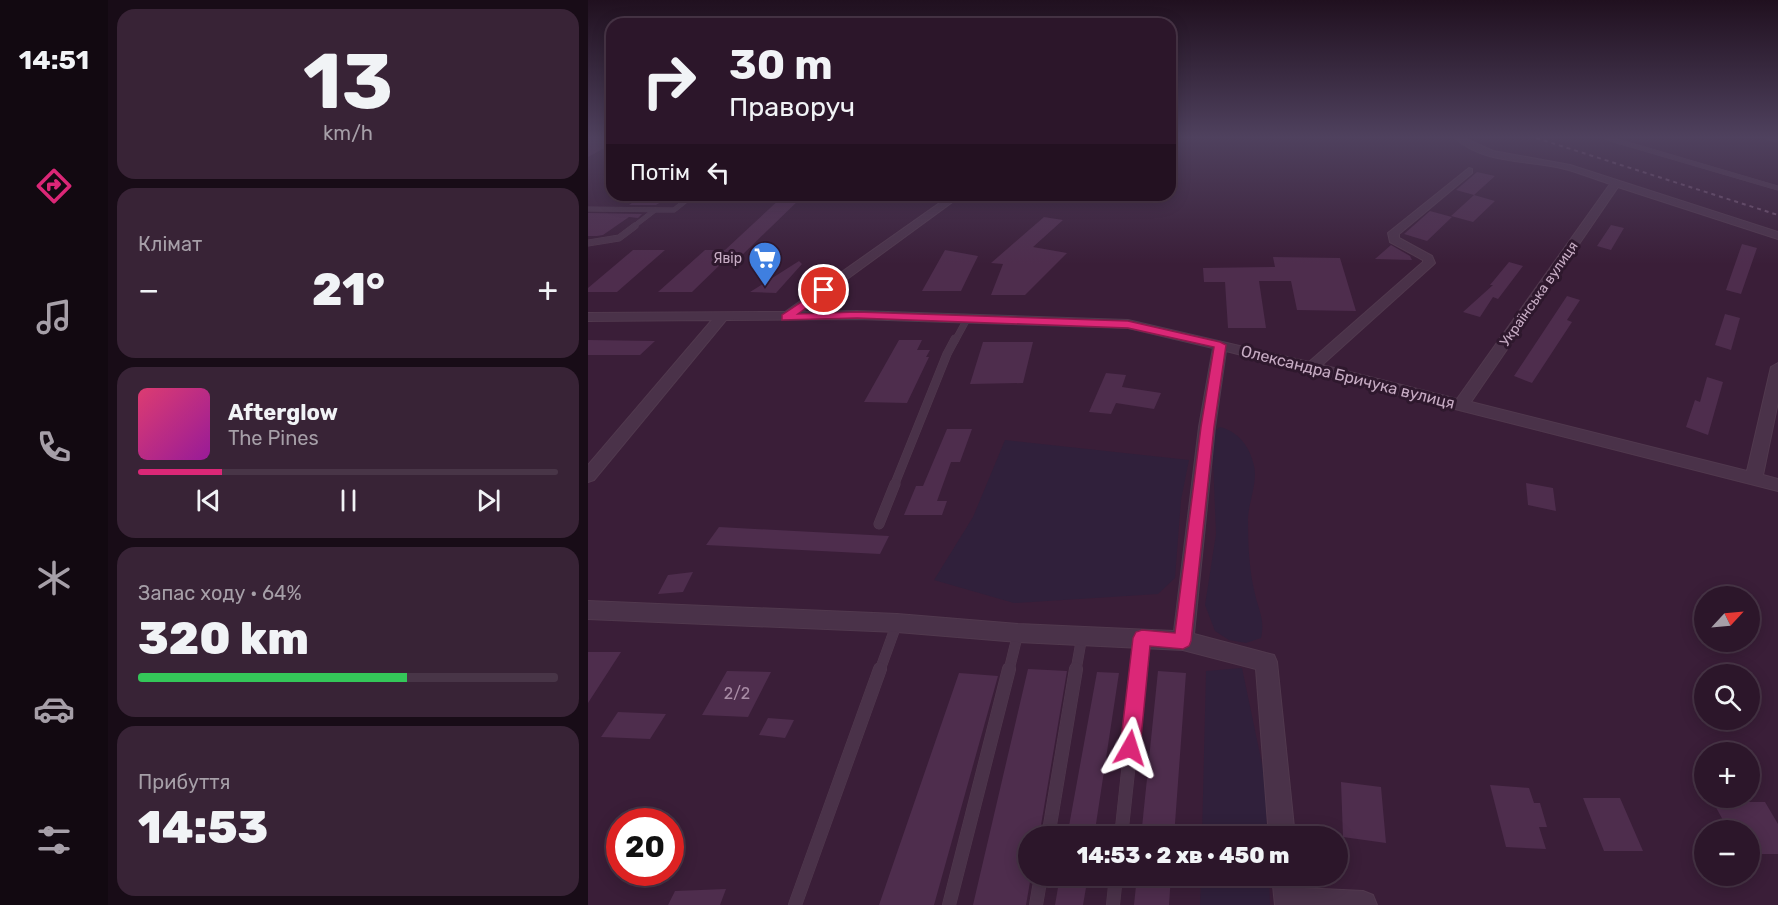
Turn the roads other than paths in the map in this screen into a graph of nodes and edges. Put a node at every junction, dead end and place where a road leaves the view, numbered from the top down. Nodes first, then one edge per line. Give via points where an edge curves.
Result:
1 (1459, 180) edge
2 (1610, 180) edge
3 (1751, 180) edge
4 (1616, 182) junction
5 (1778, 188) edge
6 (685, 201) edge
7 (949, 201) edge
8 (588, 209) edge
9 (655, 210) junction
10 (1778, 236) edge
11 (588, 243) edge
12 (722, 316) junction
13 (588, 317) edge
14 (786, 317) junction
15 (967, 319) junction
16 (1220, 345) junction
17 (1312, 367) junction
18 (1778, 367) edge
19 (1461, 405) junction
20 (588, 476) edge
21 (1754, 479) junction
22 (1778, 485) edge
23 (879, 524) dead end
24 (588, 609) edge
25 (897, 624) junction
26 (1018, 633) junction
27 (1082, 636) junction
28 (1142, 638) junction
29 (1183, 641) junction
30 (1050, 826) edge
31 (1122, 826) edge
32 (1281, 826) edge
33 (1039, 886) edge
34 (1115, 886) edge
35 (1288, 894) edge
36 (795, 905) edge
37 (949, 905) edge
38 (1036, 905) edge
39 (1113, 905) edge
40 (1363, 905) edge

1 - 17 street via 1393,233 1394,240 1428,258 1429,263
2 - 4 street
3 - 5 lane
4 - 10 street
4 - 19 street, Українська вулиця
6 - 9 lane via 674,210
7 - 14 street
8 - 9 lane
9 - 11 lane via 619,238
12 - 13 street, Олександра Бричука вулиця
12 - 14 street, Олександра Бричука вулиця
12 - 20 street
14 - 15 street, Олександра Бричука вулиця
15 - 16 street, Олександра Бричука вулиця via 1128,324
15 - 23 lane via 947,354
16 - 17 street, Олександра Бричука вулиця
16 - 29 street
17 - 19 street, Олександра Бричука вулиця
18 - 21 street
19 - 21 street, Олександра Бричука вулиця
21 - 22 street, Олександра Бричука вулиця
24 - 25 street
25 - 26 street
25 - 36 lane
26 - 27 street
26 - 37 lane
27 - 28 street
27 - 30 lane
28 - 29 street
28 - 31 lane
29 - 32 street via 1266,662
33 - 38 lane
34 - 39 lane
35 - 40 street

